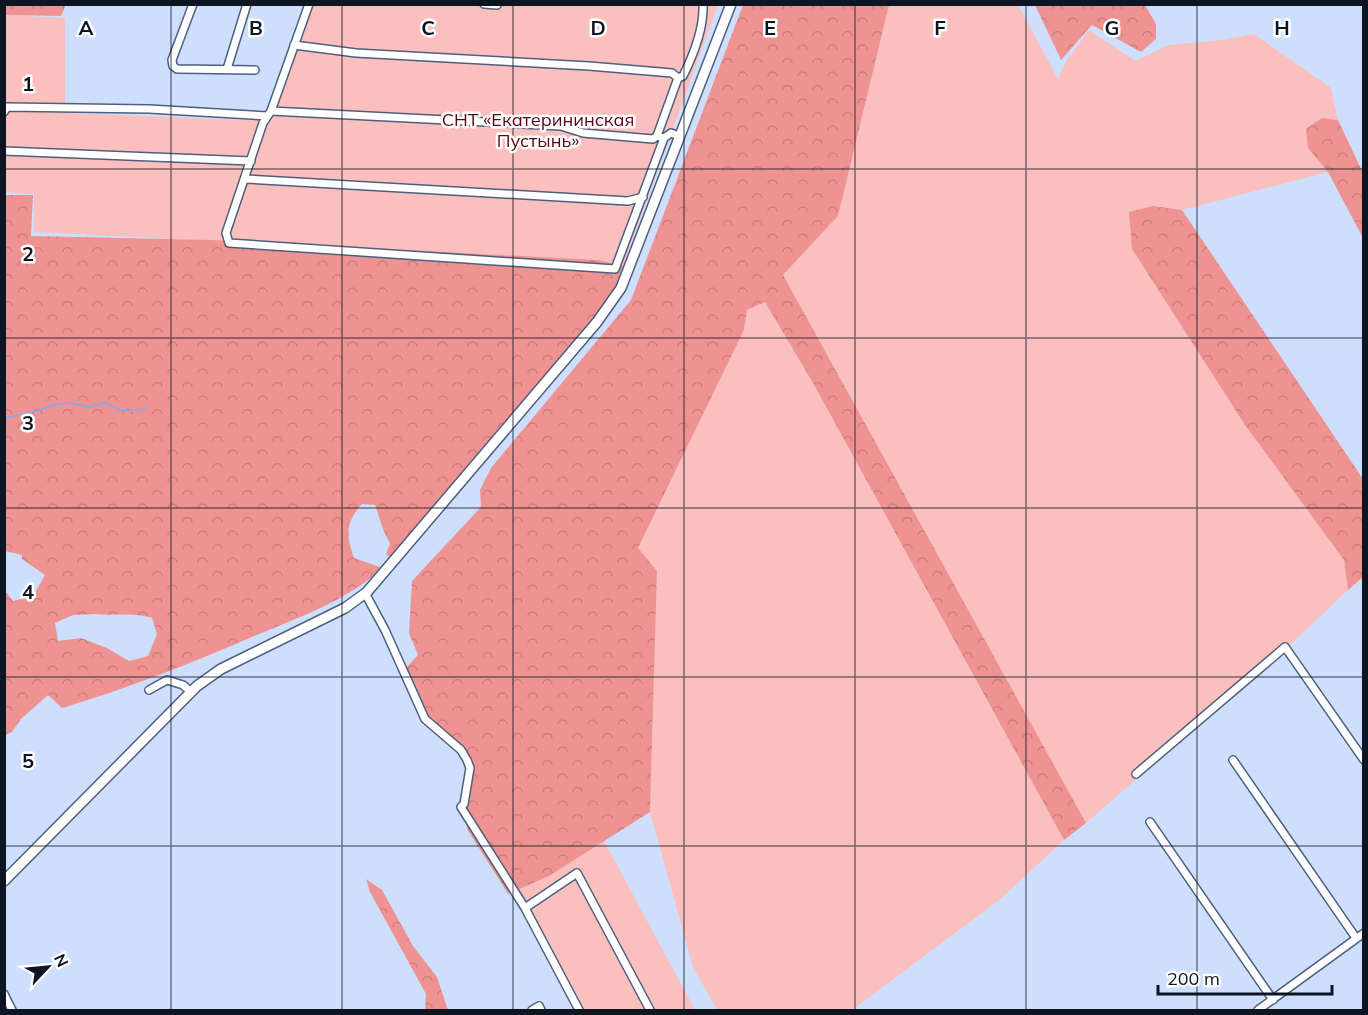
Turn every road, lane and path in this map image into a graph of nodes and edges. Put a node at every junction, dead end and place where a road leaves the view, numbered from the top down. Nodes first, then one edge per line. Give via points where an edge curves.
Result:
1 (193, 4) edge
2 (247, 4) edge
3 (309, 4) edge
4 (484, 4) edge
5 (703, 4) edge
6 (731, 4) edge
7 (497, 5) edge
8 (294, 45) junction
9 (227, 69) junction
10 (255, 70) dead end
11 (678, 78) junction
12 (4, 112) edge
13 (268, 114) junction
14 (679, 136) junction
15 (660, 137) junction
16 (4, 152) edge
17 (250, 161) junction
18 (246, 179) junction
19 (643, 197) junction
20 (629, 266) junction
21 (615, 269) junction
22 (365, 593) junction
23 (149, 690) dead end
24 (191, 692) junction
25 (1233, 760) dead end
26 (1364, 760) edge
27 (1136, 774) dead end
28 (1150, 822) dead end
29 (4, 881) edge
30 (525, 908) junction
31 (1364, 933) edge
32 (1356, 938) junction
33 (4, 994) edge
34 (1273, 1000) junction
35 (12, 1011) edge
36 (532, 1011) edge
37 (541, 1011) edge
38 (579, 1011) edge
39 (650, 1011) edge
40 (1258, 1011) edge

1 - 9 street via 173,66
2 - 9 street
3 - 8 street
4 - 7 street
5 - 11 street via 688,67
6 - 14 main road
8 - 11 street via 356,53 649,71
8 - 13 street
9 - 10 street
11 - 15 street
12 - 13 street via 7,106
13 - 15 street via 561,126 583,133
13 - 17 street
14 - 15 street
14 - 20 main road
15 - 19 street
16 - 17 street
17 - 18 street
18 - 19 street via 628,201
18 - 21 street via 226,233 228,243
19 - 21 street
20 - 21 street
20 - 22 main road via 621,288 597,322
22 - 24 main road via 329,617 221,669
22 - 30 street via 425,719 467,760 470,775 461,807
23 - 24 street via 167,680
24 - 29 main road
25 - 32 street
26 - 27 street via 1285,647
28 - 34 street
30 - 38 street
30 - 39 street via 577,873
31 - 32 street
32 - 34 street
33 - 35 street
34 - 40 street
36 - 37 street via 539,1006

